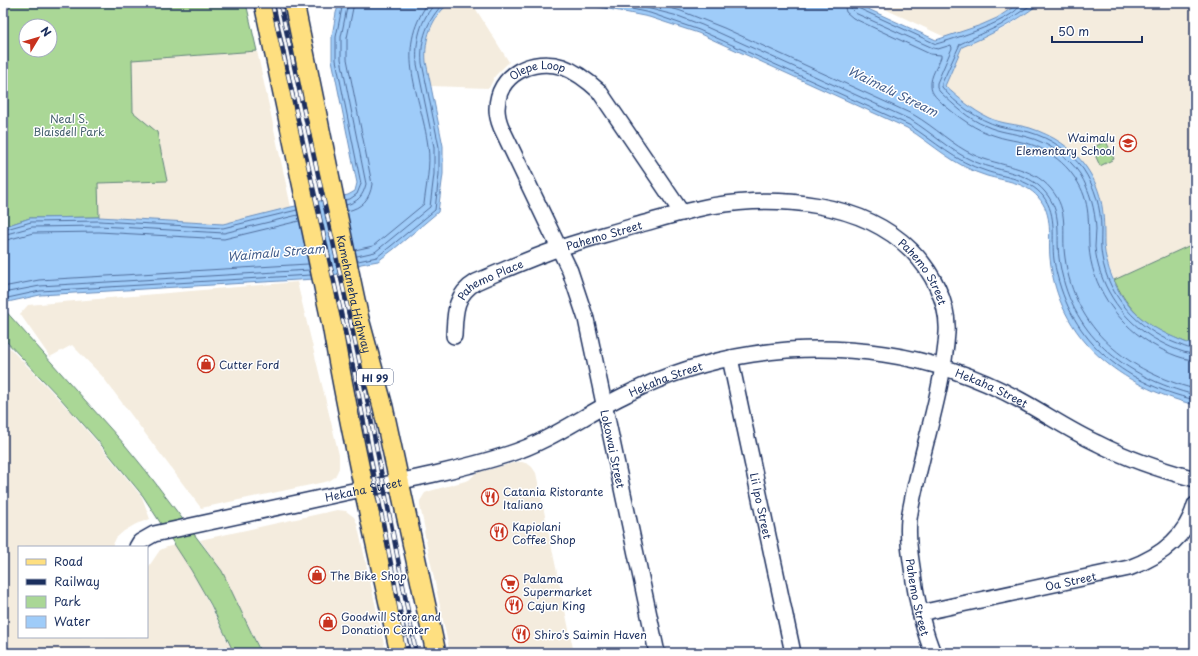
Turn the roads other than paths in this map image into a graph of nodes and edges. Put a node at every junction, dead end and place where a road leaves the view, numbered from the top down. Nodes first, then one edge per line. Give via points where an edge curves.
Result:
1 (264, 3) edge
2 (294, 3) edge
3 (682, 213) junction
4 (560, 248) junction
5 (454, 336) dead end
6 (730, 358) junction
7 (942, 367) junction
8 (604, 406) junction
9 (1195, 479) edge
10 (400, 482) junction
11 (364, 489) junction
12 (1195, 505) edge
13 (137, 546) edge
14 (920, 613) junction
15 (400, 653) edge
16 (436, 653) edge
17 (657, 653) edge
18 (793, 653) edge
19 (933, 653) edge

1 - 11 main road, HI 99
2 - 10 main road, Kamehameha Highway / HI 99 via 359,319
3 - 4 street, Pahemo Street
3 - 4 street, Olepe Loop via 599,91 572,71 562,67 543,64 526,67 513,74 504,85 497,102 498,118 500,127
3 - 7 street, Pahemo Street via 736,203 800,203 857,216 890,232 916,255 930,274 940,295 947,332
4 - 5 street, Pahemo Place via 476,282 466,289 457,306
4 - 8 street, Lokowai Street via 586,319
6 - 7 street, Hekaha Street via 774,351 834,349 885,354
6 - 8 street, Hekaha Street via 659,379
6 - 18 street, Lii Ipo Street
7 - 9 street, Hekaha Street via 1008,394 1074,432 1121,455
7 - 14 street, Pahemo Street via 941,383 910,518 910,555
8 - 10 street, Hekaha Street via 534,446 472,465
8 - 17 street, Lokowai Street
10 - 11 street, Hekaha Street
10 - 16 main road, Kamehameha Highway / HI 99
11 - 13 street, Hekaha Street via 154,534
11 - 15 main road, HI 99
12 - 14 street, Oa Street via 1190,520 1174,542 1141,564
14 - 19 street, Pahemo Street

